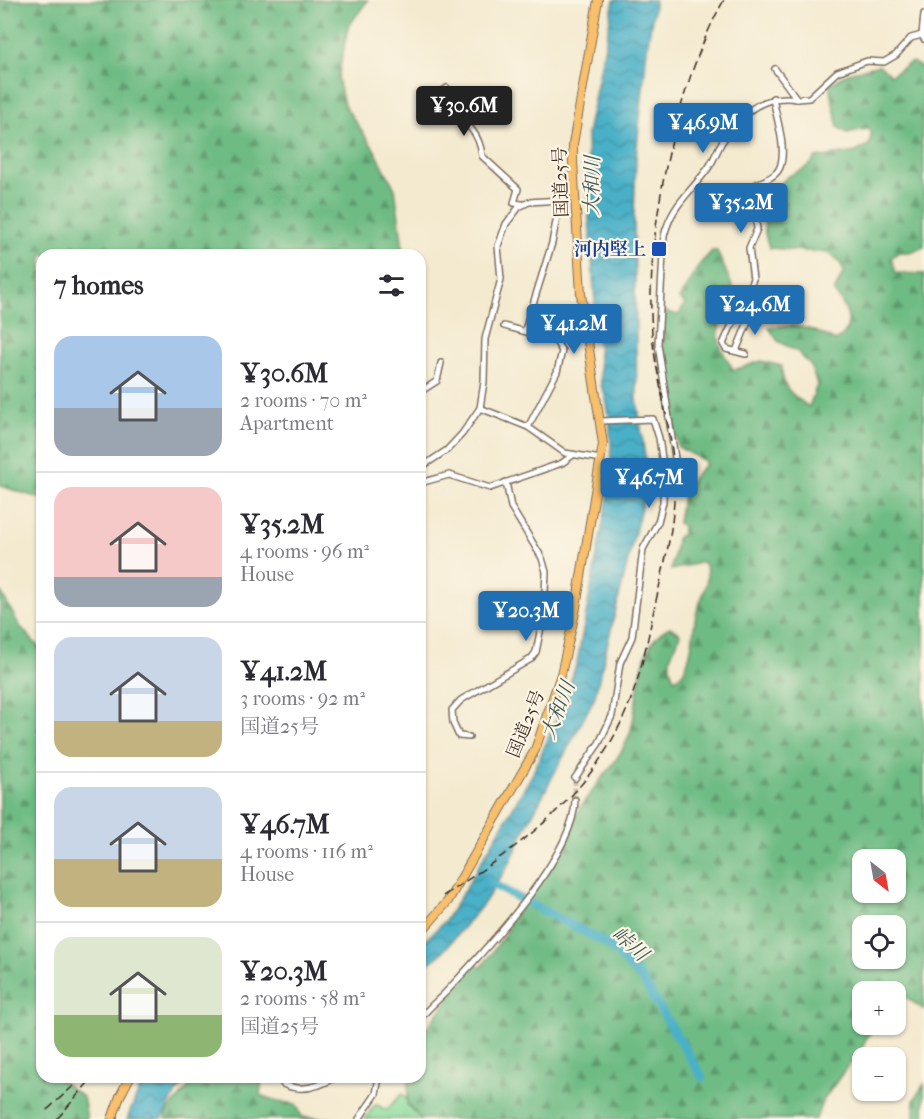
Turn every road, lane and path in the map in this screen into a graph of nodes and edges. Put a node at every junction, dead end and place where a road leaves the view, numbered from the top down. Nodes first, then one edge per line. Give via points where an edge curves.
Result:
1 (598, 0) edge
2 (924, 14) edge
3 (923, 37) edge
4 (775, 69) dead end
5 (447, 88) dead end
6 (772, 98) junction
7 (797, 99) junction
8 (575, 188) junction
9 (560, 200) junction
10 (524, 204) junction
11 (752, 312) dead end
12 (504, 326) dead end
13 (525, 330) junction
14 (736, 351) junction
15 (746, 354) dead end
16 (441, 363) dead end
17 (426, 388) edge
18 (480, 408) junction
19 (605, 420) junction
20 (528, 427) junction
21 (573, 455) junction
22 (601, 459) junction
23 (426, 464) edge
24 (664, 472) junction
25 (426, 481) edge
26 (506, 482) junction
27 (469, 736) dead end
28 (575, 778) tunnel mouth
29 (575, 800) tunnel mouth
30 (426, 926) edge
31 (426, 1013) edge
32 (127, 1083) edge
33 (285, 1083) edge
34 (321, 1083) edge
35 (378, 1083) edge
36 (112, 1119) edge
37 (359, 1119) edge

1 - 8 highway, 国道25号 via 573,144
2 - 3 street
3 - 7 street via 911,38 884,62 867,61 837,72 809,98
4 - 7 street
5 - 10 street via 424,104 424,108 433,114 446,111 474,130 481,142 482,156 518,189 514,203
6 - 7 street
6 - 14 street via 781,165 774,175 743,193 742,201 757,229 748,248 753,279 723,344
6 - 24 street via 755,106 735,124 708,170 668,220 658,344 677,472
8 - 9 street
8 - 19 highway, 国道25号 via 581,294
9 - 10 street
9 - 13 street via 552,243
10 - 18 street via 506,224 498,246 501,279 485,339
11 - 14 street
12 - 13 street
13 - 20 street via 555,340 562,351 557,372
14 - 15 street
16 - 17 street via 437,381
18 - 20 street
18 - 23 street via 447,450
19 - 22 highway, 国道25号
19 - 24 street via 648,417 655,422
20 - 21 street
21 - 22 street
21 - 26 street via 562,463
22 - 30 highway, 国道25号 via 575,613 561,674 535,750 448,901
24 - 28 street via 663,502 658,522 643,549 632,637 620,663 612,716
25 - 26 street via 449,475 490,488
26 - 27 street via 511,507 542,558 547,586 544,612 531,659 461,700 452,710 459,736
29 - 31 street via 575,814 567,834 536,886 489,945
32 - 36 highway
33 - 34 street via 306,1089
35 - 37 street via 376,1094

